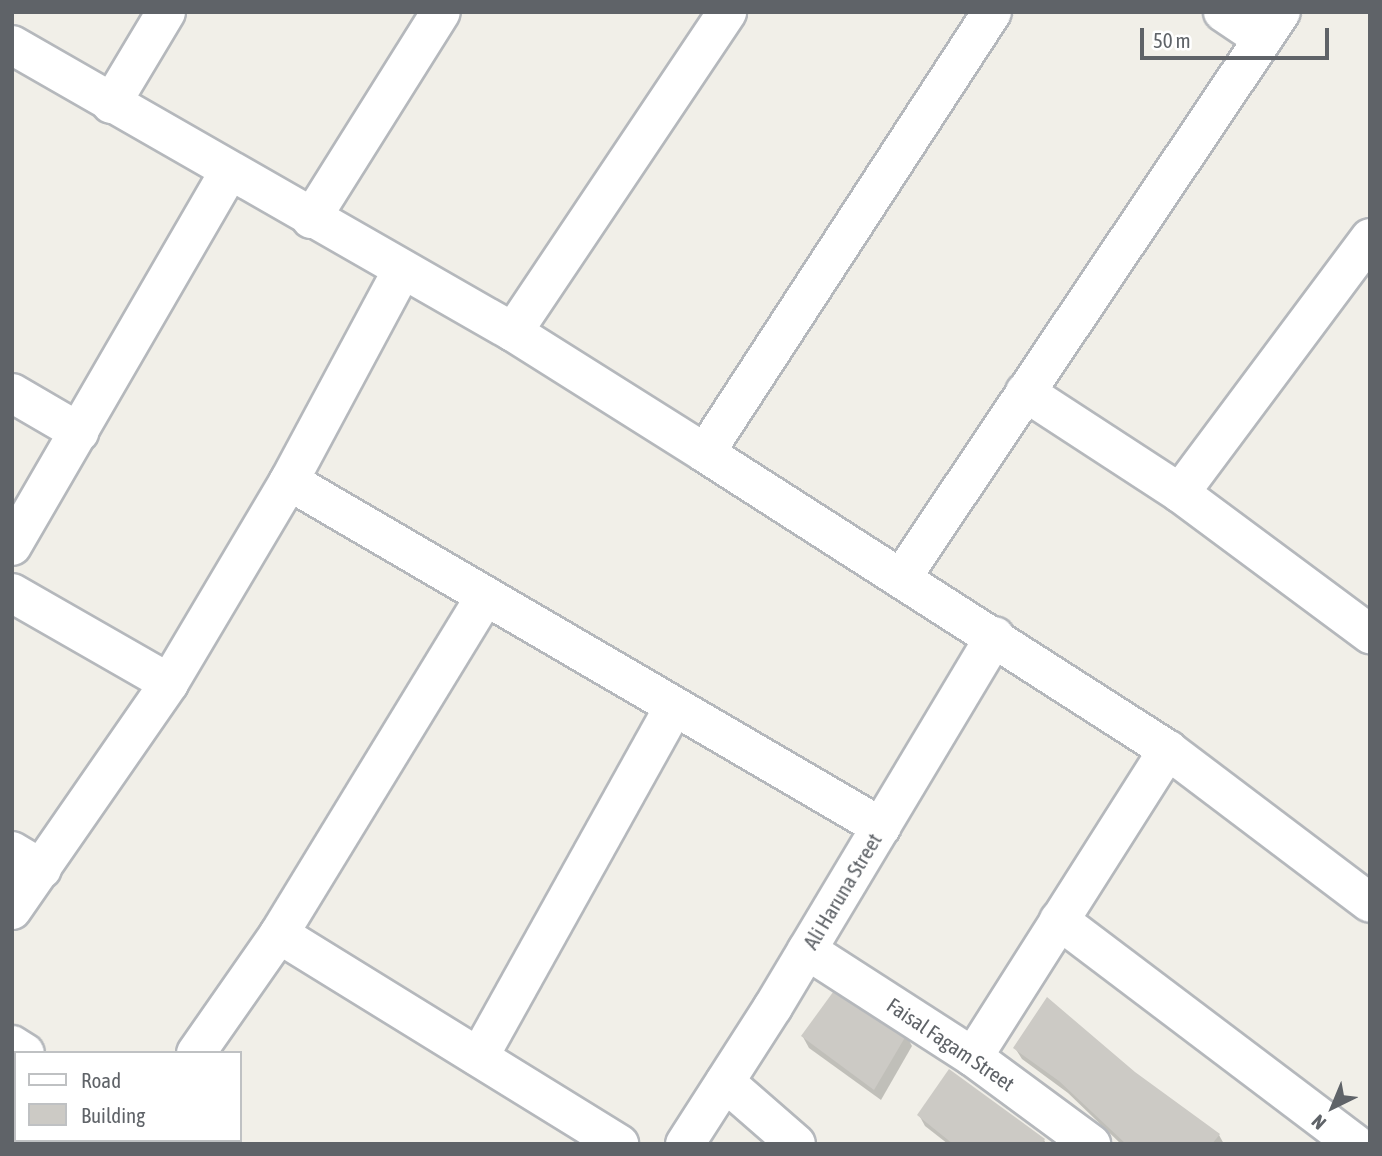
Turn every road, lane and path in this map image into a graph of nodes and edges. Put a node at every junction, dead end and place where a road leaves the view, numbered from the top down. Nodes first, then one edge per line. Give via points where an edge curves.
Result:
1 (166, 12) edge
2 (441, 12) edge
3 (727, 12) edge
4 (992, 12) edge
5 (1223, 12) edge
6 (1272, 26) edge
7 (12, 45) edge
8 (111, 104) junction
9 (229, 172) junction
10 (311, 219) junction
11 (1370, 239) edge
12 (402, 270) junction
13 (513, 332) junction
14 (1025, 392) junction
15 (12, 393) edge
16 (79, 432) junction
17 (705, 453) junction
18 (289, 481) junction
19 (1180, 493) junction
20 (12, 546) edge
21 (902, 577) junction
22 (12, 593) edge
23 (485, 596) junction
24 (1370, 634) edge
25 (995, 636) junction
26 (169, 683) junction
27 (674, 707) junction
28 (1168, 750) junction
29 (881, 827) junction
30 (27, 860) edge
31 (1370, 903) edge
32 (12, 910) edge
33 (1059, 920) junction
34 (279, 934) junction
35 (807, 950) junction
36 (197, 1051) edge
37 (973, 1057) junction
38 (479, 1058) junction
39 (725, 1082) junction
40 (619, 1144) edge
41 (685, 1144) edge
42 (796, 1144) edge
43 (1091, 1144) edge
44 (1355, 1144) edge

1 - 8 street
2 - 10 street
3 - 13 street
4 - 17 street
5 - 6 street
6 - 14 street
7 - 8 street
8 - 9 street
9 - 10 street
9 - 16 street
10 - 12 street
11 - 19 street
12 - 13 street
12 - 18 street
13 - 17 street
14 - 19 street
14 - 21 street
15 - 16 street
16 - 20 street
17 - 21 street
18 - 23 street
18 - 26 street
19 - 24 street
21 - 25 street
22 - 26 street
23 - 27 street
23 - 34 street
25 - 28 street
25 - 29 street, Ali Haruna Street
26 - 30 street
27 - 29 street
27 - 38 street
28 - 31 street
28 - 33 street
29 - 35 street, Ali Haruna Street
30 - 32 street
33 - 37 street
33 - 44 street
34 - 36 street
34 - 38 street
35 - 37 street, Faisal Fagam Street
35 - 39 street, Ali Haruna Street
37 - 43 street, Faisal Fagam Street
38 - 40 street
39 - 41 street, Ali Haruna Street
39 - 42 street

